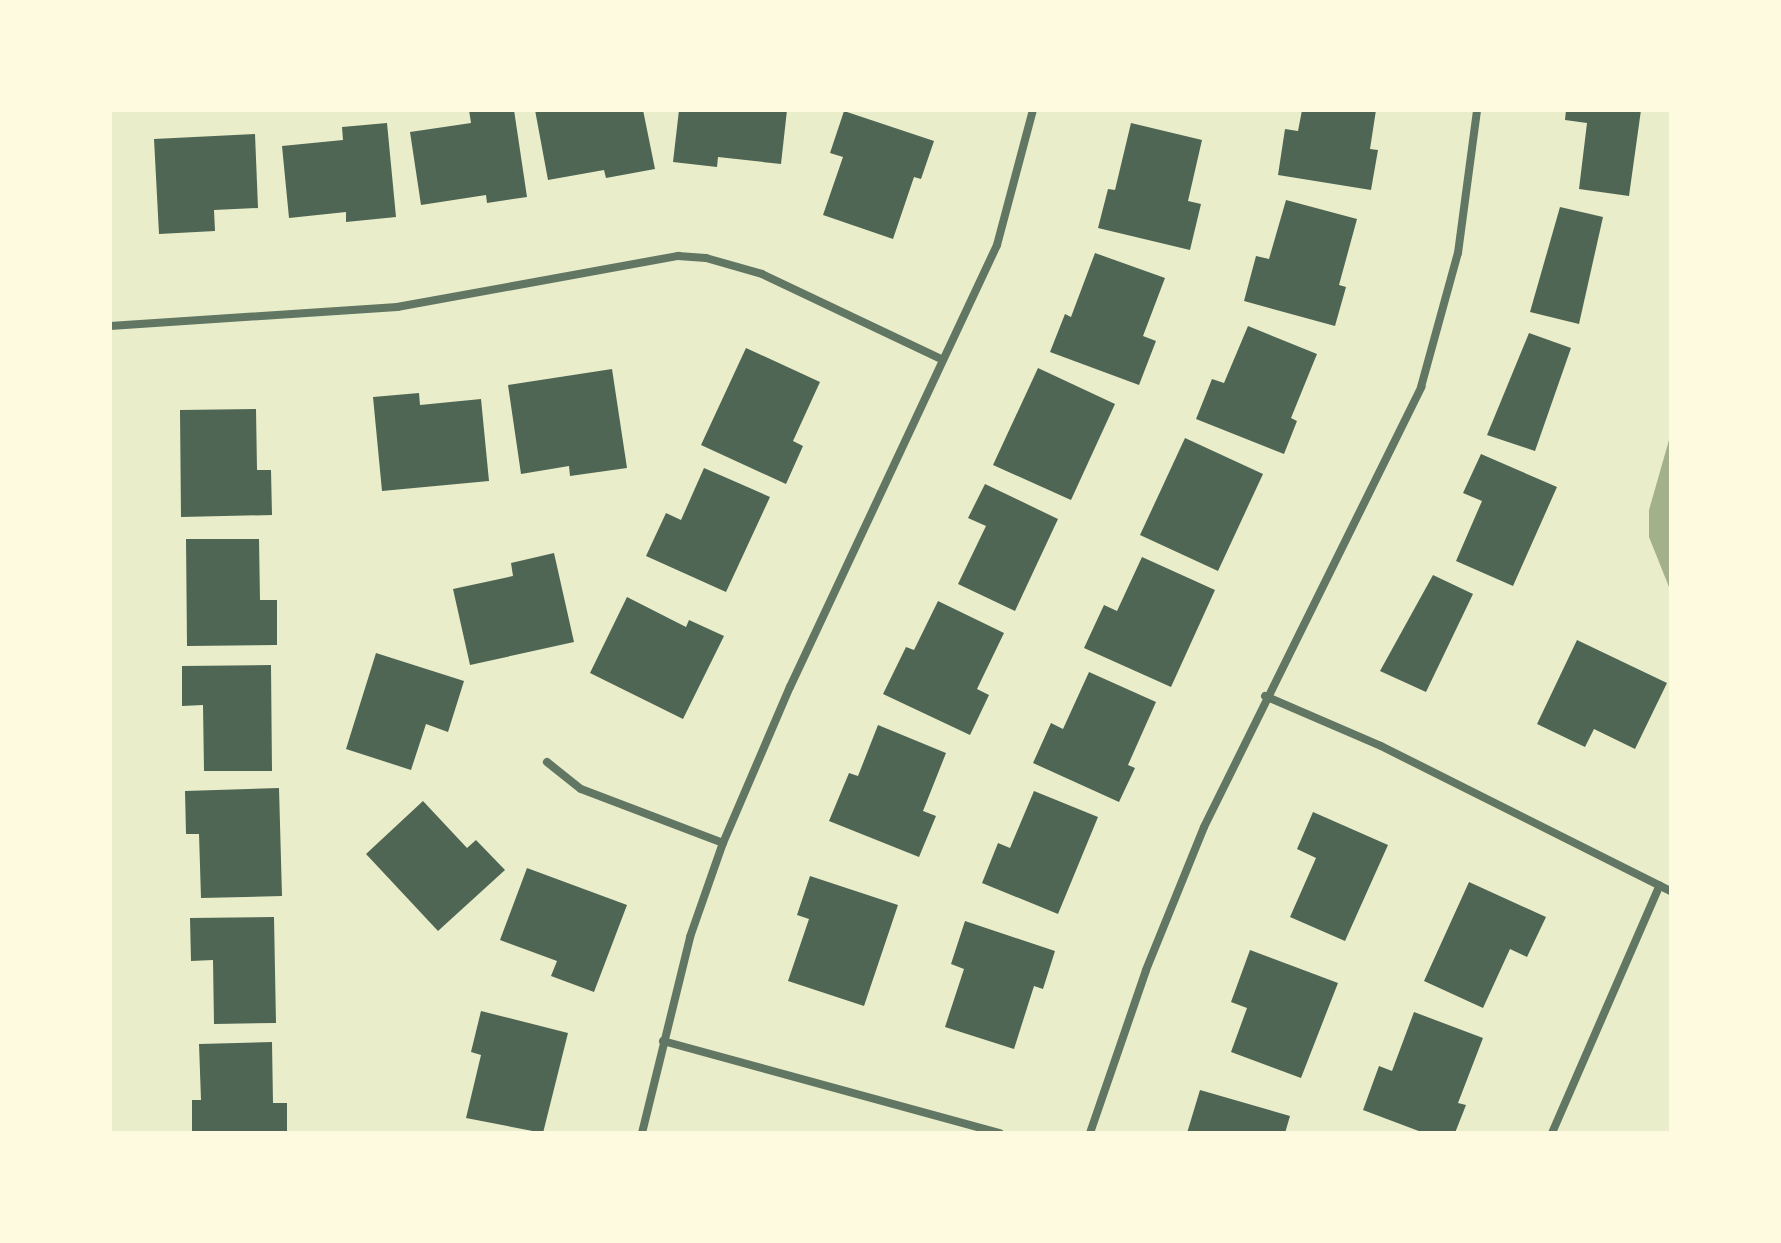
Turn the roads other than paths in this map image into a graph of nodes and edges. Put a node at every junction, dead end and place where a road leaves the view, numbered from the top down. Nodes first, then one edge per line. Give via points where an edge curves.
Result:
1 (1033, 110) edge
2 (1477, 110) edge
3 (110, 326) edge
4 (941, 359) junction
5 (1265, 696) junction
6 (547, 762) dead end
7 (723, 843) junction
8 (1660, 885) junction
9 (1671, 891) edge
10 (663, 1041) junction
11 (642, 1133) edge
12 (1000, 1133) edge
13 (1090, 1133) edge
14 (1552, 1133) edge

1 - 4 street via 997,245
2 - 5 street via 1458,253 1421,387
3 - 4 street via 397,307 678,256 762,274
4 - 7 street
5 - 8 street via 1381,746
5 - 13 street via 1146,970
6 - 7 street via 581,789
7 - 10 street
8 - 9 street
8 - 14 street
10 - 11 street
10 - 12 street

